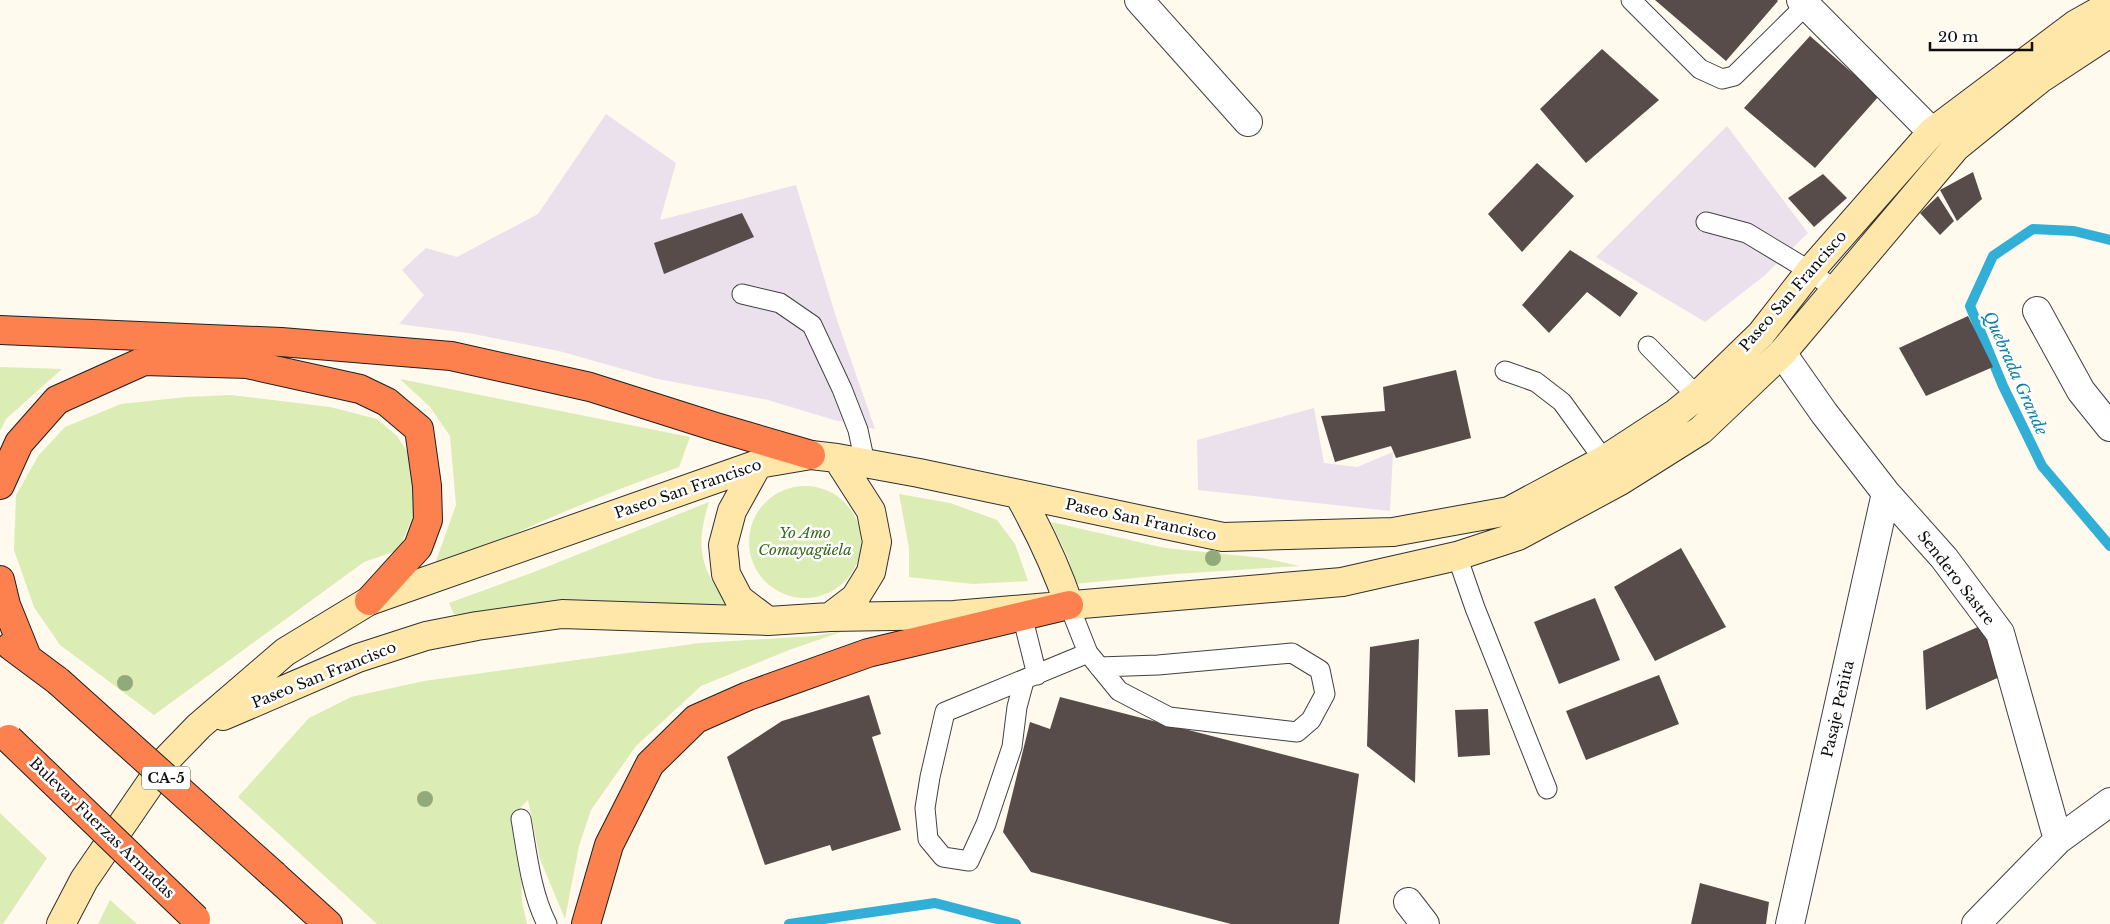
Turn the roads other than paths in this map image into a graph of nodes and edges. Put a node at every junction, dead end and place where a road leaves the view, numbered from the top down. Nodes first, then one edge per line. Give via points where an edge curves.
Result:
1 (1138, 0) edge
2 (1631, 0) edge
3 (1804, 2) edge
4 (2110, 5) edge
5 (2110, 33) edge
6 (1248, 122) dead end
7 (1932, 132) junction
8 (1706, 222) dead end
9 (1810, 271) junction
10 (1835, 290) junction
11 (742, 294) dead end
12 (2037, 310) dead end
13 (0, 330) edge
14 (1648, 346) dead end
15 (1782, 353) junction
16 (1504, 372) dead end
17 (1697, 396) junction
18 (2110, 427) edge
19 (824, 456) junction
20 (1604, 460) junction
21 (865, 463) junction
22 (758, 464) junction
23 (0, 486) edge
24 (1886, 493) junction
25 (1019, 495) junction
26 (1457, 556) junction
27 (0, 580) edge
28 (369, 601) junction
29 (1069, 605) junction
30 (1022, 616) junction
31 (830, 617) junction
32 (768, 621) junction
33 (0, 639) edge
34 (27, 657) junction
35 (1093, 660) junction
36 (1031, 678) junction
37 (199, 726) junction
38 (5, 736) edge
39 (1547, 789) dead end
40 (2110, 802) edge
41 (521, 819) dead end
42 (2058, 840) junction
43 (1408, 902) dead end
44 (199, 921) edge
45 (62, 924) edge
46 (328, 924) edge
47 (547, 924) edge
48 (586, 924) edge
49 (1426, 924) edge
50 (1790, 924) edge
51 (1976, 924) edge

1 - 6 street
2 - 3 lane via 1700,69 1722,79 1734,76
3 - 7 street
4 - 7 street, Paseo San Francisco via 2076,24
5 - 10 street, Paseo San Francisco via 2040,79 1956,147
7 - 9 street, Paseo San Francisco
8 - 9 lane via 1747,233
9 - 10 lane
9 - 17 street, Paseo San Francisco via 1760,334
10 - 15 street, Paseo San Francisco
11 - 21 lane via 780,303 812,325 858,430
12 - 18 street via 2081,391
13 - 19 highway via 280,342 451,356 590,387 716,427
14 - 17 lane
15 - 24 street, Sendero Sastre
15 - 26 street, Paseo San Francisco via 1701,430 1620,481 1518,536
16 - 20 lane via 1536,382 1562,402
17 - 20 street, Paseo San Francisco
19 - 21 street, Paseo San Francisco
19 - 22 street, Paseo San Francisco
19 - 31 street via 871,511 877,542 871,572 855,598
20 - 25 street, Paseo San Francisco via 1509,511 1393,532 1223,537
21 - 25 street, Paseo San Francisco
22 - 28 street, Paseo San Francisco
22 - 32 street via 732,511 723,545 726,574 739,599
23 - 28 highway via 19,443 57,400 144,361 246,364 360,389 387,402 419,429 427,486 428,520 418,547
24 - 42 street, Sendero Sastre via 1944,558 2000,633
24 - 50 street, Pasaje Peñita
25 - 29 street via 1057,570
26 - 29 street, Paseo San Francisco via 1342,582
26 - 39 lane
27 - 34 highway via 6,605
28 - 37 street, Paseo San Francisco via 286,652
29 - 30 highway
29 - 31 street, Paseo San Francisco via 954,616
29 - 35 lane
30 - 36 lane
30 - 48 highway via 868,654 696,718 650,764 609,845
31 - 32 street, Paseo San Francisco
32 - 37 street, Paseo San Francisco via 562,614 477,626 426,636 358,658
33 - 34 highway, CA-5
34 - 46 highway, CA-5, bridge via 58,681
35 - 35 lane via 1119,691 1169,717 1296,732 1311,720 1325,694 1320,670 1292,653 1158,665
35 - 36 lane
36 - 36 lane via 944,712 925,808 928,839 943,857 969,861 986,824 1012,747 1018,707
37 - 45 street, Paseo San Francisco via 168,759 84,880
38 - 44 highway, Bulevar Fuerzas Armadas, bridge
40 - 42 street
41 - 47 lane via 529,864
42 - 51 street
43 - 49 street

